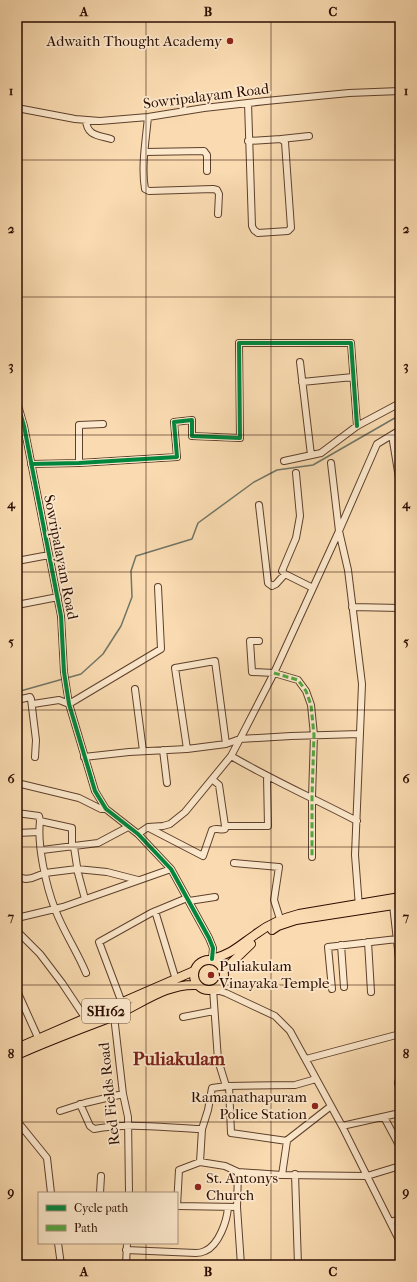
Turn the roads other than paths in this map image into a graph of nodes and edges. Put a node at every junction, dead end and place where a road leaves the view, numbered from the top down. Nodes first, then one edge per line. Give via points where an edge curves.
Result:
1 (400, 91) edge
2 (248, 103) junction
3 (17, 108) edge
4 (148, 117) junction
5 (86, 120) junction
6 (309, 136) dead end
7 (111, 139) dead end
8 (281, 139) junction
9 (248, 141) junction
10 (145, 152) junction
11 (207, 171) dead end
12 (218, 214) dead end
13 (300, 362) dead end
14 (353, 377) junction
15 (302, 382) junction
16 (17, 402) edge
17 (400, 403) edge
18 (103, 424) dead end
19 (17, 426) edge
20 (24, 426) junction
21 (357, 426) junction
22 (400, 430) edge
23 (392, 435) junction
24 (310, 455) junction
25 (284, 461) dead end
26 (79, 463) junction
27 (332, 463) dead end
28 (31, 464) junction
29 (296, 473) dead end
30 (400, 484) edge
31 (259, 505) dead end
32 (339, 531) junction
33 (49, 555) junction
34 (17, 561) edge
35 (285, 574) junction
36 (158, 587) dead end
37 (313, 588) junction
38 (58, 597) junction
39 (17, 606) edge
40 (352, 607) junction
41 (400, 608) edge
42 (259, 641) dead end
43 (274, 673) junction
44 (135, 689) dead end
45 (17, 700) edge
46 (32, 704) junction
47 (68, 704) junction
48 (360, 734) junction
49 (314, 735) junction
50 (240, 739) junction
51 (226, 744) junction
52 (187, 749) junction
53 (163, 750) junction
54 (143, 751) junction
55 (231, 756) junction
56 (35, 757) dead end
57 (84, 757) junction
58 (267, 776) junction
59 (212, 779) junction
60 (17, 783) edge
61 (167, 783) dead end
62 (312, 798) junction
63 (106, 810) junction
64 (17, 813) edge
65 (40, 821) junction
66 (357, 821) junction
67 (225, 826) junction
68 (128, 827) junction
69 (148, 827) junction
70 (39, 832) junction
71 (17, 833) edge
72 (138, 834) junction
73 (73, 847) junction
74 (42, 850) junction
75 (312, 857) dead end
76 (234, 863) dead end
77 (77, 868) junction
78 (171, 869) junction
79 (45, 873) junction
80 (17, 877) edge
81 (138, 880) junction
82 (400, 897) edge
83 (215, 898) dead end
84 (86, 899) junction
85 (188, 899) junction
86 (397, 904) edge
87 (358, 907) junction
88 (55, 909) junction
89 (155, 911) junction
90 (17, 918) edge
91 (280, 919) junction
92 (17, 931) edge
93 (397, 939) junction
94 (368, 942) junction
95 (341, 945) junction
96 (212, 959) junction
97 (400, 967) edge
98 (224, 970) junction
99 (194, 971) junction
100 (86, 973) dead end
101 (176, 980) junction
102 (197, 985) junction
103 (344, 987) dead end
104 (332, 988) dead end
105 (213, 990) junction
106 (17, 991) edge
107 (372, 992) dead end
108 (123, 1007) junction
109 (214, 1012) junction
110 (114, 1016) junction
111 (183, 1017) dead end
112 (86, 1019) junction
113 (400, 1034) edge
114 (40, 1042) junction
115 (17, 1048) edge
116 (17, 1055) edge
117 (306, 1059) junction
118 (316, 1079) junction
119 (398, 1083) dead end
120 (227, 1086) junction
121 (400, 1091) edge
122 (123, 1094) junction
123 (80, 1104) junction
124 (331, 1106) junction
125 (60, 1111) dead end
126 (400, 1113) edge
127 (384, 1117) junction
128 (17, 1122) edge
129 (128, 1125) junction
130 (342, 1126) junction
131 (202, 1129) junction
132 (286, 1141) junction
133 (400, 1147) edge
134 (200, 1162) junction
135 (400, 1166) edge
136 (238, 1172) junction
137 (295, 1174) junction
138 (282, 1175) junction
139 (101, 1176) dead end
140 (367, 1176) junction
141 (52, 1192) edge
142 (100, 1192) edge
143 (129, 1192) edge
144 (178, 1192) edge
145 (178, 1206) edge
146 (228, 1207) junction
147 (237, 1207) junction
148 (400, 1219) edge
149 (390, 1222) junction
150 (400, 1242) edge
151 (58, 1244) edge
152 (127, 1244) edge
153 (126, 1250) junction
154 (61, 1265) edge
155 (126, 1265) edge
156 (241, 1265) edge
157 (298, 1265) edge

1 - 2 street, Sowripalayam Road via 349,93
2 - 4 street, Sowripalayam Road
2 - 9 street
3 - 5 street, Sowripalayam Road
4 - 5 street, Sowripalayam Road
4 - 10 street
5 - 7 street via 86,128 91,133
6 - 8 street
8 - 9 street
8 - 9 street via 285,142 286,148 291,228 288,231 264,233 258,233 252,226
10 - 11 street via 204,151 207,155
10 - 12 street via 145,189 217,190
13 - 15 street
14 - 15 street
14 - 21 street
14 - 26 street via 351,343 239,342 240,438 192,436 192,420 174,422 178,457
15 - 24 street
16 - 20 street, Sowripalayam Road
17 - 21 street
18 - 26 street via 79,425
19 - 20 street
20 - 28 street, Sowripalayam Road
21 - 24 street via 321,453
22 - 23 street
23 - 30 street
23 - 32 street via 377,444
24 - 25 street
26 - 28 street
27 - 32 street
28 - 33 street, Sowripalayam Road
29 - 35 street via 300,516 296,538 282,571
31 - 35 street via 268,583 272,586 276,584
32 - 37 street
32 - 40 street via 348,570
33 - 34 street
33 - 38 street, Sowripalayam Road
35 - 37 street
36 - 47 street via 161,649
37 - 43 street
38 - 39 street
38 - 47 street, Sowripalayam Road
40 - 41 street
40 - 48 street via 362,684
42 - 43 street via 250,641 252,672
43 - 49 street via 298,680 306,691 311,705
43 - 50 street
44 - 54 street
45 - 46 street via 30,697
46 - 47 street via 59,700
46 - 56 street
47 - 57 street, Sowripalayam Road
48 - 49 street
48 - 66 street
49 - 50 street
49 - 62 street
50 - 51 street
50 - 55 street
51 - 52 street
51 - 52 street via 215,660 175,668
52 - 53 street
53 - 54 street
53 - 61 street
54 - 57 street
55 - 58 street
55 - 59 street
57 - 63 street, Sowripalayam Road via 95,791
58 - 62 street
58 - 67 street via 268,826
59 - 67 street via 219,785
59 - 69 street via 175,821 164,826
60 - 63 street via 79,798
62 - 66 street
62 - 75 street
63 - 68 street, Sowripalayam Road
64 - 65 street via 39,816
65 - 70 street
65 - 73 street via 72,828
66 - 87 street via 355,855
67 - 69 street via 223,830 212,830 203,856
68 - 72 street, Sowripalayam Road
68 - 73 street via 98,843
69 - 72 street
70 - 71 street
70 - 74 street
72 - 78 street, Sowripalayam Road
73 - 74 street
73 - 77 street
74 - 79 street
76 - 91 street via 278,867 274,900
77 - 79 street
77 - 81 street
77 - 84 street
78 - 81 street
78 - 85 street, Sowripalayam Road
79 - 80 street via 26,879
79 - 88 street
81 - 84 street
82 - 87 main road
83 - 85 street
84 - 88 street
85 - 89 street
85 - 96 street, Sowripalayam Road via 209,938 213,948
86 - 87 main road
86 - 93 street
87 - 91 main road via 299,914
87 - 98 main road via 278,926 244,949
88 - 90 street
88 - 100 street
89 - 101 street
89 - 108 street via 99,942
91 - 96 main road via 229,954
92 - 112 street via 40,954
93 - 94 street
93 - 97 street
94 - 95 street
94 - 107 street
95 - 103 street
95 - 104 street via 328,947
96 - 98 main road
96 - 99 main road, SH162 via 198,964
98 - 105 main road via 221,984
99 - 101 main road, SH162
99 - 102 main road via 193,976
101 - 108 main road, SH162
102 - 105 main road via 204,990
102 - 108 main road via 186,984
105 - 109 street
105 - 117 street via 226,993 275,1016 290,1031
106 - 114 street
108 - 110 main road, SH162
108 - 112 main road, SH162
109 - 111 street
109 - 120 street via 218,1060
110 - 114 main road, SH162
110 - 122 street, Red Fields Road
112 - 114 main road, SH162
113 - 117 street
114 - 115 main road, SH162
114 - 116 main road, SH162
117 - 118 street
118 - 120 street via 294,1085
118 - 124 street
119 - 121 street
120 - 131 street via 212,1088
120 - 132 street via 231,1133
122 - 123 street
122 - 129 street, Red Fields Road
123 - 125 street
123 - 129 street via 90,1126 94,1128
124 - 130 street
124 - 132 street
126 - 127 street
127 - 130 street
127 - 133 street
128 - 141 street via 47,1158
129 - 131 street
129 - 143 street, Red Fields Road
130 - 140 street
131 - 134 street
132 - 138 street
134 - 136 street via 225,1166
134 - 144 street via 179,1170
135 - 140 street
136 - 138 street
136 - 147 street
137 - 138 street
137 - 140 street
137 - 157 street
139 - 142 street
140 - 149 street
145 - 146 street
146 - 147 street
146 - 153 street via 219,1238 206,1251 196,1253
147 - 156 street
148 - 149 street
149 - 150 street
151 - 154 street
152 - 153 street
153 - 155 street

